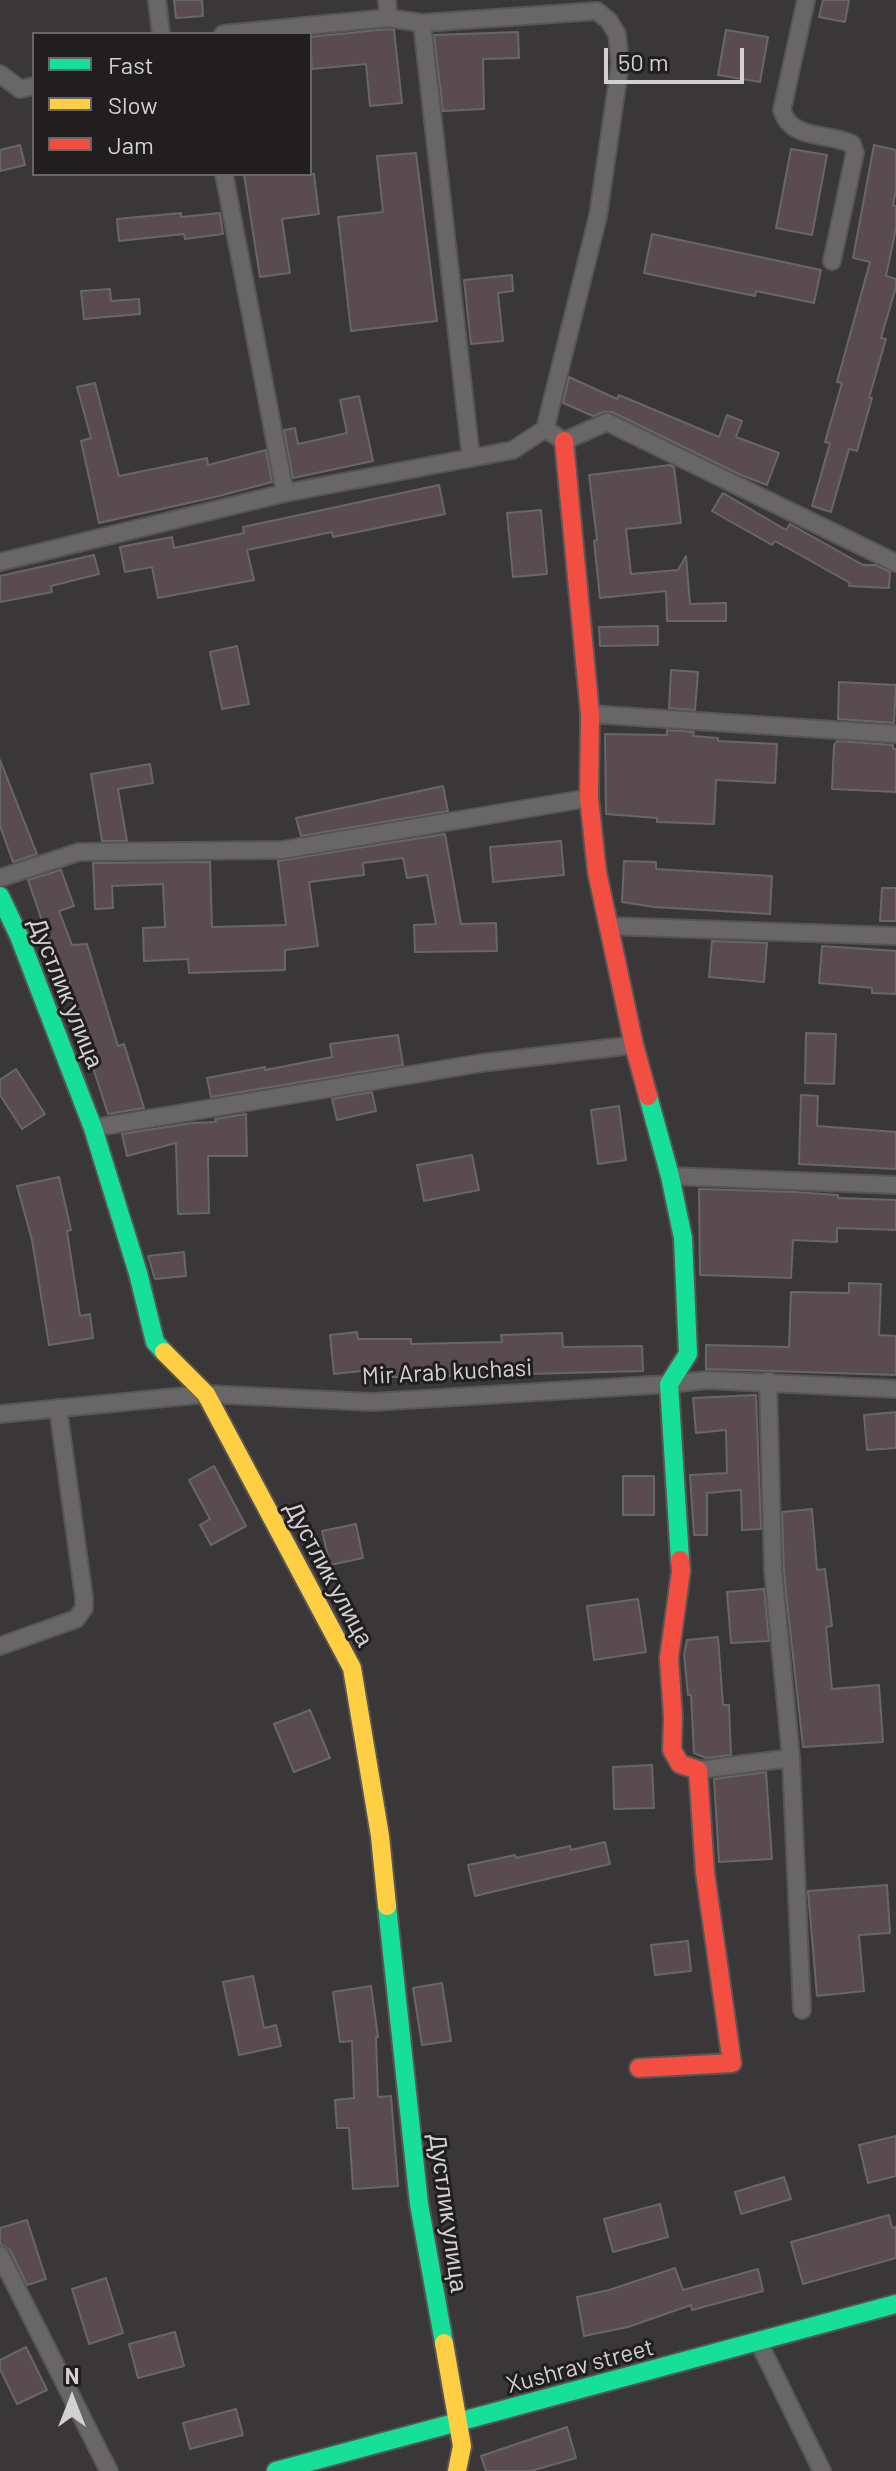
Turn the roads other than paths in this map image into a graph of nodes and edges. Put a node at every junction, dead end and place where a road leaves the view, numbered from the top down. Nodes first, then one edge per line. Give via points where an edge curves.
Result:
1 (157, 0) edge
2 (387, 0) edge
3 (806, 0) edge
4 (596, 6) edge
5 (388, 18) junction
6 (422, 23) junction
7 (161, 32) edge
8 (244, 32) edge
9 (0, 74) edge
10 (32, 86) edge
11 (224, 176) edge
12 (832, 261) dead end
13 (545, 429) junction
14 (564, 441) junction
15 (471, 458) junction
16 (285, 493) junction
17 (0, 562) edge
18 (896, 563) edge
19 (590, 714) junction
20 (896, 734) edge
21 (589, 798) junction
22 (0, 878) edge
23 (0, 896) edge
24 (608, 926) junction
25 (896, 936) edge
26 (634, 1045) junction
27 (93, 1128) junction
28 (670, 1176) junction
29 (896, 1185) edge
30 (768, 1381) junction
31 (669, 1384) junction
32 (896, 1389) edge
33 (206, 1394) junction
34 (58, 1408) junction
35 (0, 1414) edge
36 (0, 1646) edge
37 (791, 1758) junction
38 (698, 1770) junction
39 (802, 2010) dead end
40 (639, 2068) dead end
41 (0, 2255) edge
42 (896, 2304) edge
43 (759, 2343) junction
44 (457, 2424) junction
45 (109, 2471) edge
46 (276, 2471) edge
47 (457, 2471) edge
48 (822, 2471) edge

1 - 7 street
2 - 5 street
3 - 12 street via 782,110 799,131 844,140 855,153
4 - 6 street
4 - 13 street via 617,34 620,64 598,216
5 - 6 street
5 - 8 street
6 - 15 street
9 - 10 street via 20,89
11 - 16 street
13 - 14 street
13 - 15 street via 513,450
14 - 18 street via 607,422
14 - 19 street
15 - 16 street
16 - 17 street
19 - 20 street
19 - 21 street
21 - 22 street via 282,850 79,852
21 - 24 street
23 - 27 street, Дустлик улица
24 - 25 street
24 - 26 street
26 - 27 street via 481,1063
26 - 28 street
27 - 33 street, Дустлик улица via 155,1342
28 - 29 street
28 - 31 street via 683,1238 688,1354
30 - 31 street, Mir Arab kuchasi
30 - 32 street, Mir Arab kuchasi
30 - 37 street via 773,1570
31 - 33 street, Mir Arab kuchasi via 372,1402
31 - 38 street via 681,1571 669,1658 672,1750 680,1764
33 - 34 street, Mir Arab kuchasi
33 - 44 street, Дустлик улица via 352,1668 380,1836 419,2204
34 - 35 street, Mir Arab kuchasi
34 - 36 street via 84,1608 76,1619
37 - 38 street
37 - 39 street
38 - 40 street via 705,1872 732,2063
41 - 45 street
42 - 43 street, Xushrav street
43 - 44 street, Xushrav street
43 - 48 street
44 - 46 street, Xushrav street
44 - 47 street, Дустлик улица via 462,2446

